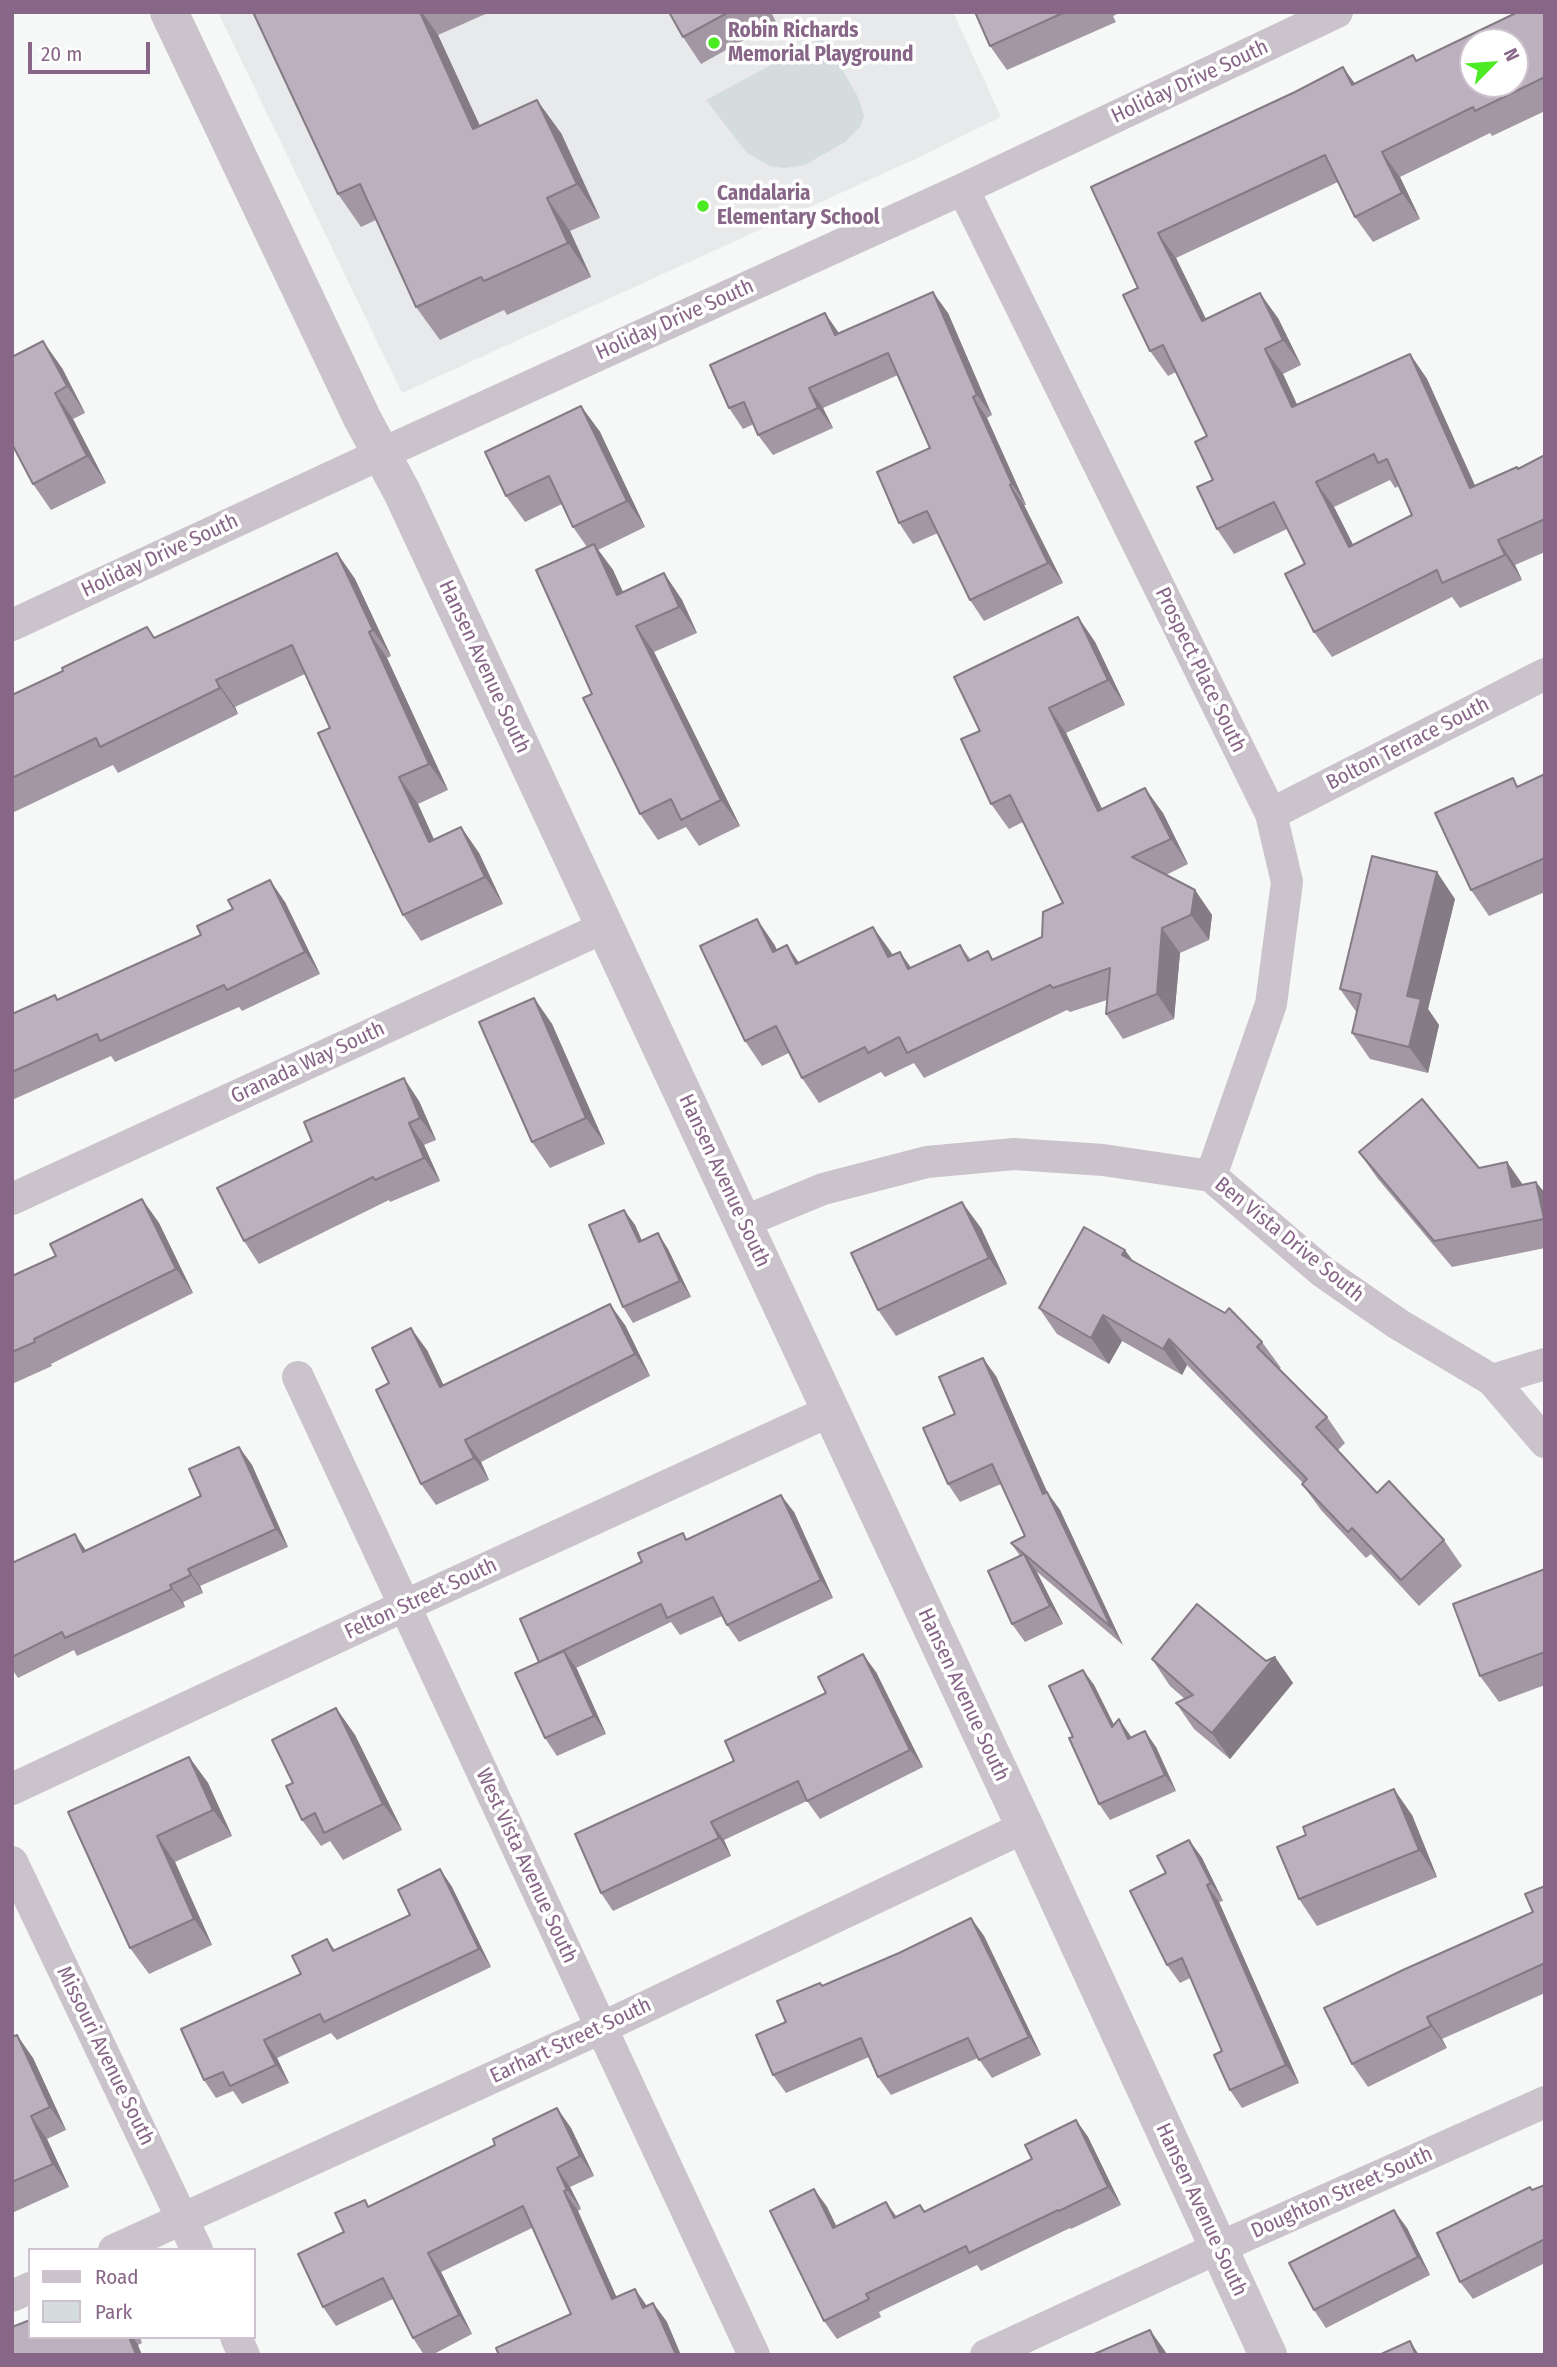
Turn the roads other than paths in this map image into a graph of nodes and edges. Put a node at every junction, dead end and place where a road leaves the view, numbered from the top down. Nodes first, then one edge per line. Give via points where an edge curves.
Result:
1 (169, 12) edge
2 (1337, 12) edge
3 (963, 189) junction
4 (381, 454) junction
5 (12, 625) edge
6 (1545, 674) edge
7 (1271, 814) junction
8 (605, 927) junction
9 (1211, 1176) junction
10 (12, 1199) edge
11 (743, 1222) junction
12 (1545, 1364) edge
13 (298, 1377) dead end
14 (1492, 1380) junction
15 (830, 1411) junction
16 (1545, 1442) edge
17 (404, 1606) junction
18 (12, 1789) edge
19 (1025, 1827) junction
20 (12, 1862) edge
21 (601, 2028) junction
22 (1545, 2102) edge
23 (183, 2218) junction
24 (118, 2248) edge
25 (196, 2248) edge
26 (1218, 2248) junction
27 (28, 2289) edge
28 (12, 2296) edge
29 (237, 2339) edge
30 (244, 2355) edge
31 (754, 2355) edge
32 (986, 2355) edge
33 (1268, 2355) edge

1 - 4 street, Hansen Avenue South
2 - 3 street, Holiday Drive South
3 - 4 street, Holiday Drive South
3 - 7 street, Prospect Place South
4 - 5 street, Holiday Drive South
4 - 8 street, Hansen Avenue South
6 - 7 street, Bolton Terrace South
7 - 9 street, Prospect Place South via 1287,882 1271,1004
8 - 10 street, Granada Way South
8 - 11 street, Hansen Avenue South
9 - 11 street, Ben Vista Drive South via 1103,1160 1014,1154 927,1162 823,1189
9 - 14 street, Ben Vista Drive South via 1322,1272
11 - 15 street, Hansen Avenue South
12 - 14 street
13 - 17 street, West Vista Avenue South
14 - 16 street, Ben Vista Drive South
15 - 17 street, Felton Street South
15 - 19 street, Hansen Avenue South
17 - 18 street, Felton Street South
17 - 21 street, West Vista Avenue South
19 - 21 street, Earhart Street South
19 - 26 street, Hansen Avenue South
20 - 23 street, Missouri Avenue South
21 - 23 street, Earhart Street South
21 - 31 street, West Vista Avenue South
22 - 26 street, Doughton Street South
23 - 24 street, Earhart Street South
23 - 25 street, Missouri Avenue South
26 - 32 street, Doughton Street South
26 - 33 street, Hansen Avenue South
27 - 28 street
29 - 30 street

